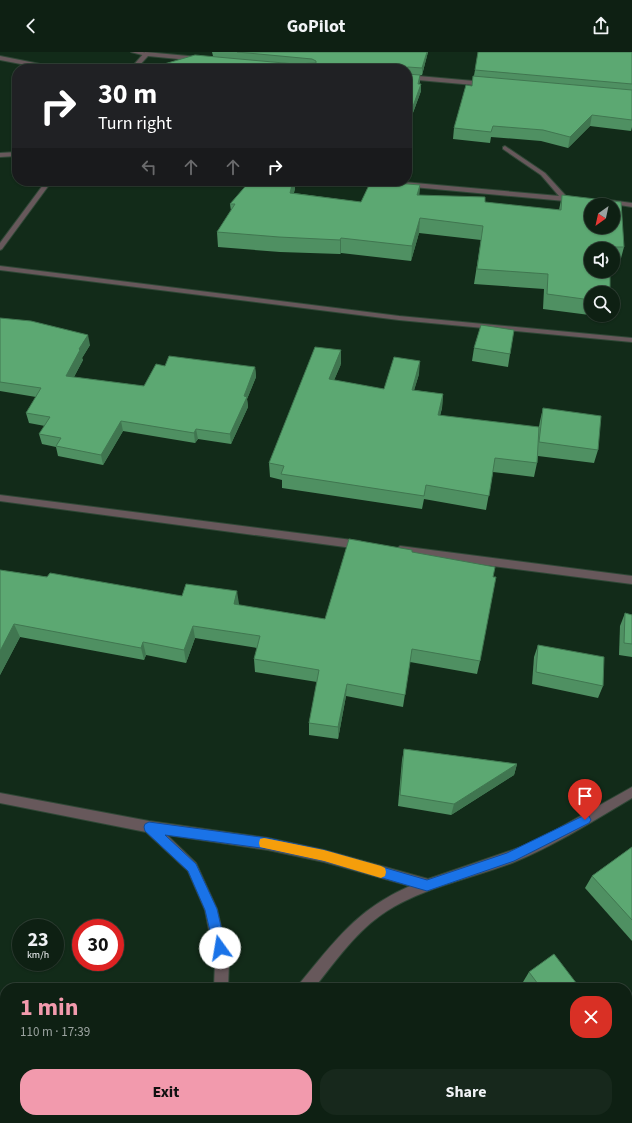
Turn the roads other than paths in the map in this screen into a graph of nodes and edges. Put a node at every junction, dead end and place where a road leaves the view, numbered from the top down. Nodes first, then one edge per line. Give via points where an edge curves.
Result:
1 (134, 52) edge
2 (147, 53) edge
3 (0, 58) edge
4 (209, 60) edge
5 (30, 64) edge
6 (137, 64) edge
7 (412, 77) edge
8 (492, 85) edge
9 (505, 148) dead end
10 (12, 154) edge
11 (0, 155) edge
12 (412, 185) edge
13 (45, 186) edge
14 (565, 198) junction
15 (580, 200) edge
16 (620, 203) edge
17 (632, 204) edge
18 (0, 248) edge
19 (0, 268) edge
20 (632, 340) edge
21 (0, 498) edge
22 (370, 546) edge
23 (394, 549) edge
24 (632, 580) edge
25 (632, 792) edge
26 (0, 798) edge
27 (149, 827) junction
28 (427, 885) junction
29 (221, 983) edge
30 (309, 983) edge

1 - 2 street
2 - 4 street
2 - 6 street
3 - 5 street
7 - 8 street
9 - 14 street via 544,174
10 - 11 street
12 - 14 street
13 - 18 street
14 - 15 street
16 - 17 street
19 - 20 street via 399,318
21 - 22 street
23 - 24 street
25 - 28 street via 573,827 510,857
26 - 27 street
27 - 28 street via 268,844 324,856
27 - 29 street via 192,867 211,909 222,961
28 - 30 street via 382,908 358,927

